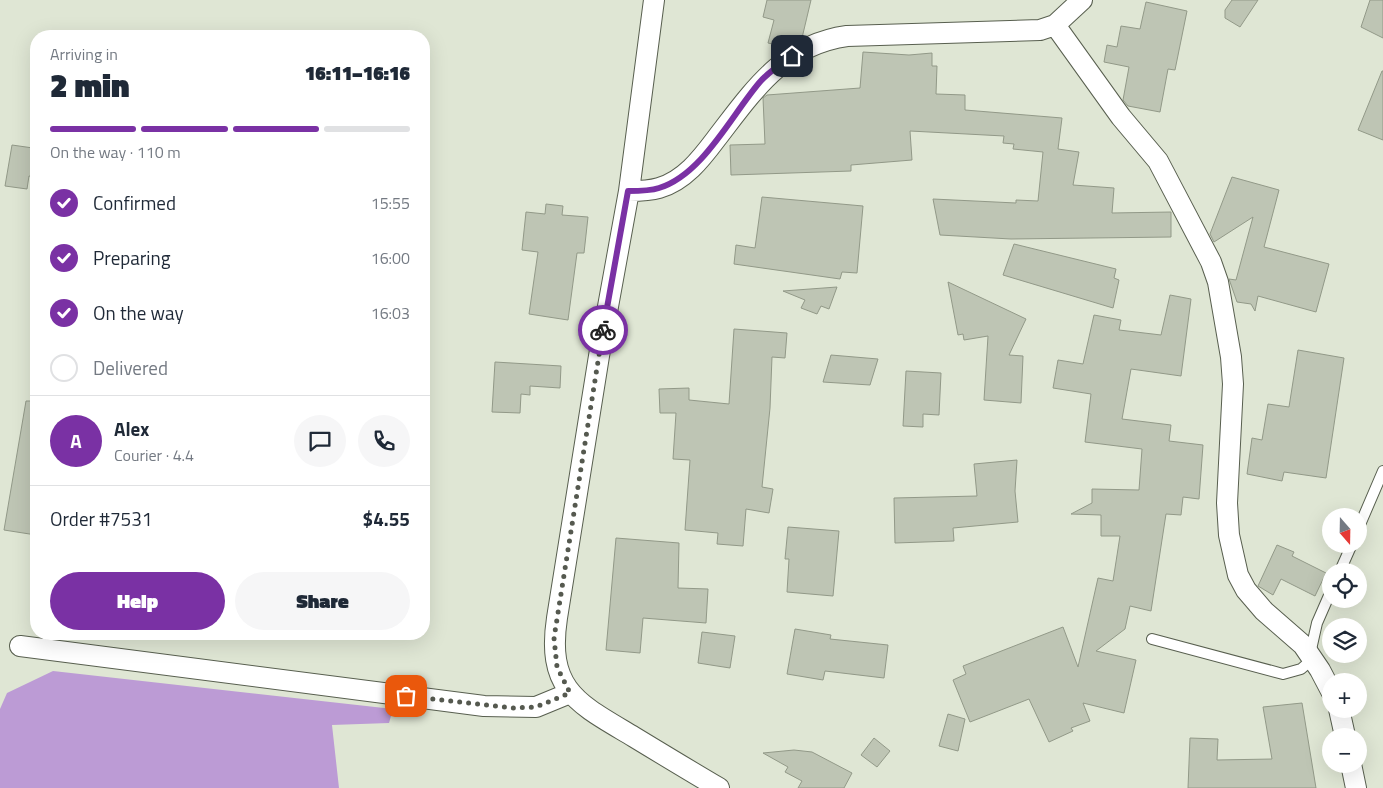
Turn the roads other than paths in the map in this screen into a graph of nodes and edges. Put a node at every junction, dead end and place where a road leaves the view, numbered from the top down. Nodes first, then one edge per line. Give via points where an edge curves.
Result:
1 (654, 0) edge
2 (1082, 0) edge
3 (1055, 25) junction
4 (628, 191) junction
5 (1383, 470) edge
6 (1367, 508) edge
7 (1324, 608) edge
8 (1152, 638) dead end
9 (20, 646) dead end
10 (1311, 657) junction
11 (1322, 676) edge
12 (570, 693) junction
13 (1353, 773) edge
14 (719, 788) edge
15 (1356, 788) edge

1 - 4 street
2 - 3 street
3 - 4 street via 1040,30 825,39 805,48 761,81 690,170 659,188
3 - 10 street via 1121,117 1158,162 1211,262 1218,282 1231,357 1233,384 1227,503 1233,558 1246,590 1264,611 1303,645
4 - 12 street via 554,638 557,667
5 - 6 lane
7 - 10 lane
8 - 10 lane via 1283,674 1301,669
9 - 12 street via 484,706 536,707
10 - 11 street
12 - 14 street via 591,711
13 - 15 street

